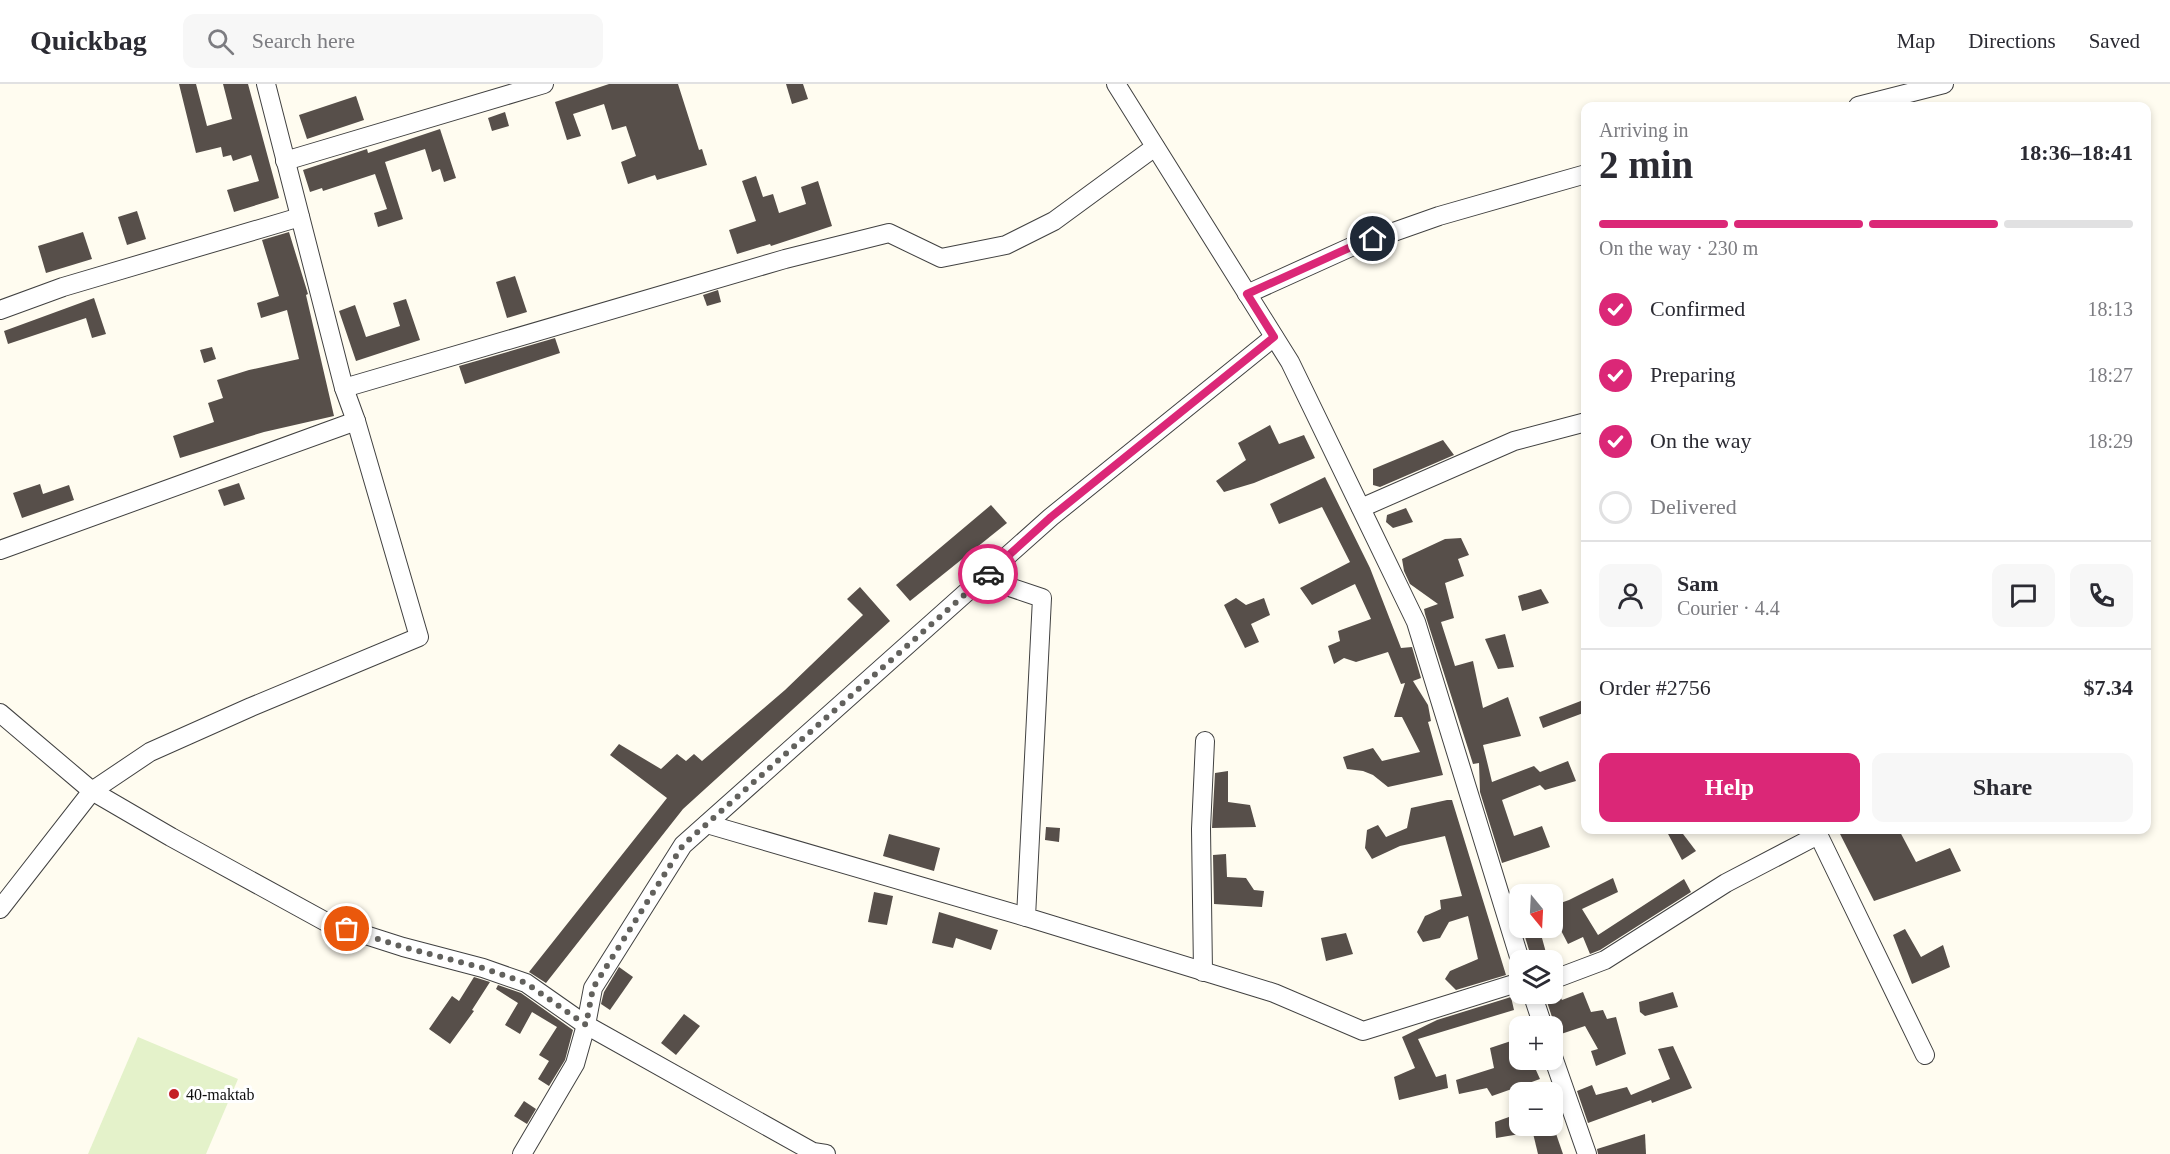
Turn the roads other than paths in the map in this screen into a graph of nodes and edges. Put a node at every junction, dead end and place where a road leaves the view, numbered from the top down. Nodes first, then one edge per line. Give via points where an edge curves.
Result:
1 (266, 84) edge
2 (544, 84) edge
3 (1116, 84) edge
4 (1944, 84) edge
5 (1874, 102) edge
6 (1155, 147) junction
7 (285, 161) junction
8 (1581, 175) edge
9 (300, 217) junction
10 (1247, 294) junction
11 (0, 310) edge
12 (1274, 337) junction
13 (344, 388) junction
14 (356, 421) junction
15 (1581, 423) edge
16 (1361, 508) junction
17 (0, 549) edge
18 (983, 578) junction
19 (0, 713) edge
20 (1205, 741) dead end
21 (92, 791) junction
22 (707, 824) junction
23 (1813, 834) edge
24 (1818, 834) edge
25 (0, 909) edge
26 (1026, 917) junction
27 (1517, 950) edge
28 (1203, 972) junction
29 (1563, 976) edge
30 (1509, 985) edge
31 (586, 1025) junction
32 (1925, 1055) dead end
33 (1558, 1070) edge
34 (522, 1154) edge
35 (826, 1154) edge
36 (1587, 1154) edge

1 - 7 street
2 - 7 street
3 - 6 street
4 - 5 street
6 - 10 street
6 - 13 street via 1054,221 1006,245 941,258 889,233 785,259
7 - 9 street
8 - 10 street via 1439,216 1351,247
9 - 11 street via 63,287
9 - 13 street
10 - 12 street
12 - 16 street
12 - 18 street via 1051,517
13 - 14 street
14 - 17 street
14 - 21 street via 420,637 150,752
15 - 16 street via 1514,441
16 - 27 street via 1416,622
18 - 22 street
18 - 26 street via 1042,598
19 - 21 street
20 - 28 street via 1201,829
21 - 25 street
21 - 31 street via 328,923 526,983
22 - 26 street
22 - 31 street via 683,845 593,988
23 - 29 street via 1726,883 1605,960
24 - 32 street
26 - 28 street
28 - 30 street via 1274,993 1363,1030
31 - 34 street via 574,1064
31 - 35 street via 813,1152
33 - 36 street

